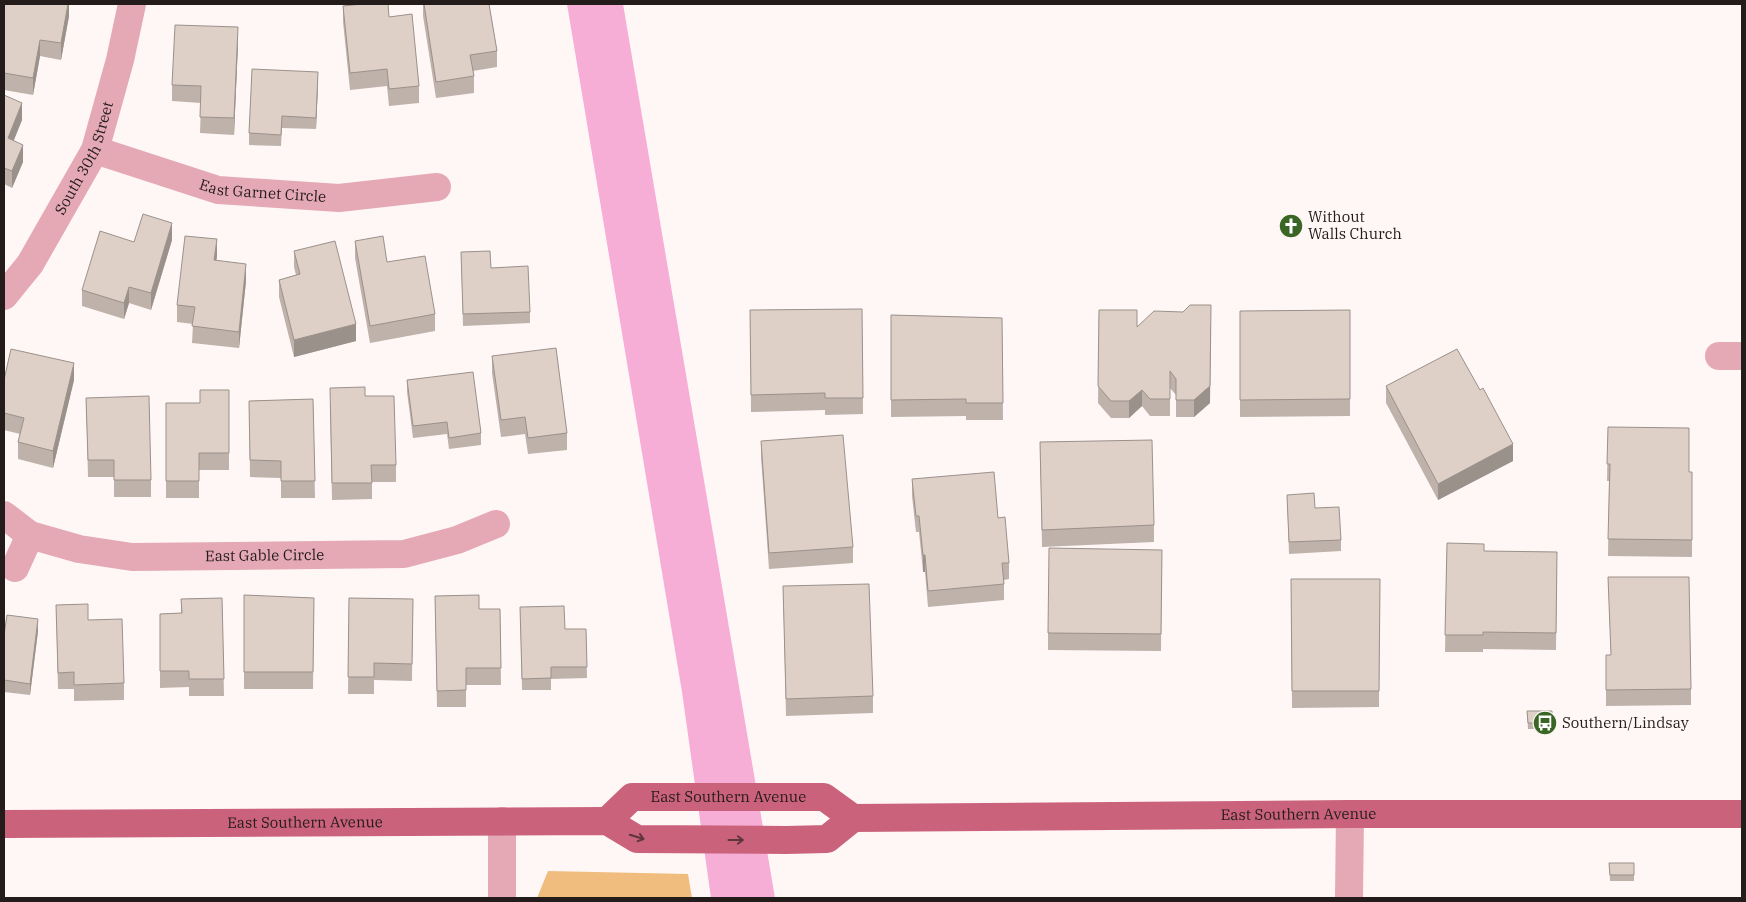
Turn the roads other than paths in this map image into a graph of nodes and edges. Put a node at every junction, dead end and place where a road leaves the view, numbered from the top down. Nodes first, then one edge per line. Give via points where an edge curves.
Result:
1 (132, 4) edge
2 (95, 150) junction
3 (437, 187) dead end
4 (4, 296) edge
5 (4, 515) edge
6 (496, 524) dead end
7 (30, 535) junction
8 (15, 568) dead end
9 (1350, 814) junction
10 (1742, 814) edge
11 (854, 818) junction
12 (502, 821) junction
13 (607, 821) junction
14 (4, 824) edge
15 (502, 898) edge
16 (1349, 898) edge

1 - 2 street, South 30th Street
2 - 3 street, East Garnet Circle via 218,190 339,198
2 - 4 street, South 30th Street via 30,264
5 - 7 street, East Gable Circle
6 - 7 street, East Gable Circle via 457,540 404,554 132,557 79,549
7 - 8 street
9 - 10 main road, East Southern Avenue
9 - 11 main road, East Southern Avenue
9 - 16 street
13 -> 11 main road via 637,839 771,840 828,838
11 - 13 main road, East Southern Avenue via 824,797 632,797
12 - 13 main road, East Southern Avenue
12 - 14 main road, East Southern Avenue
12 - 15 street

